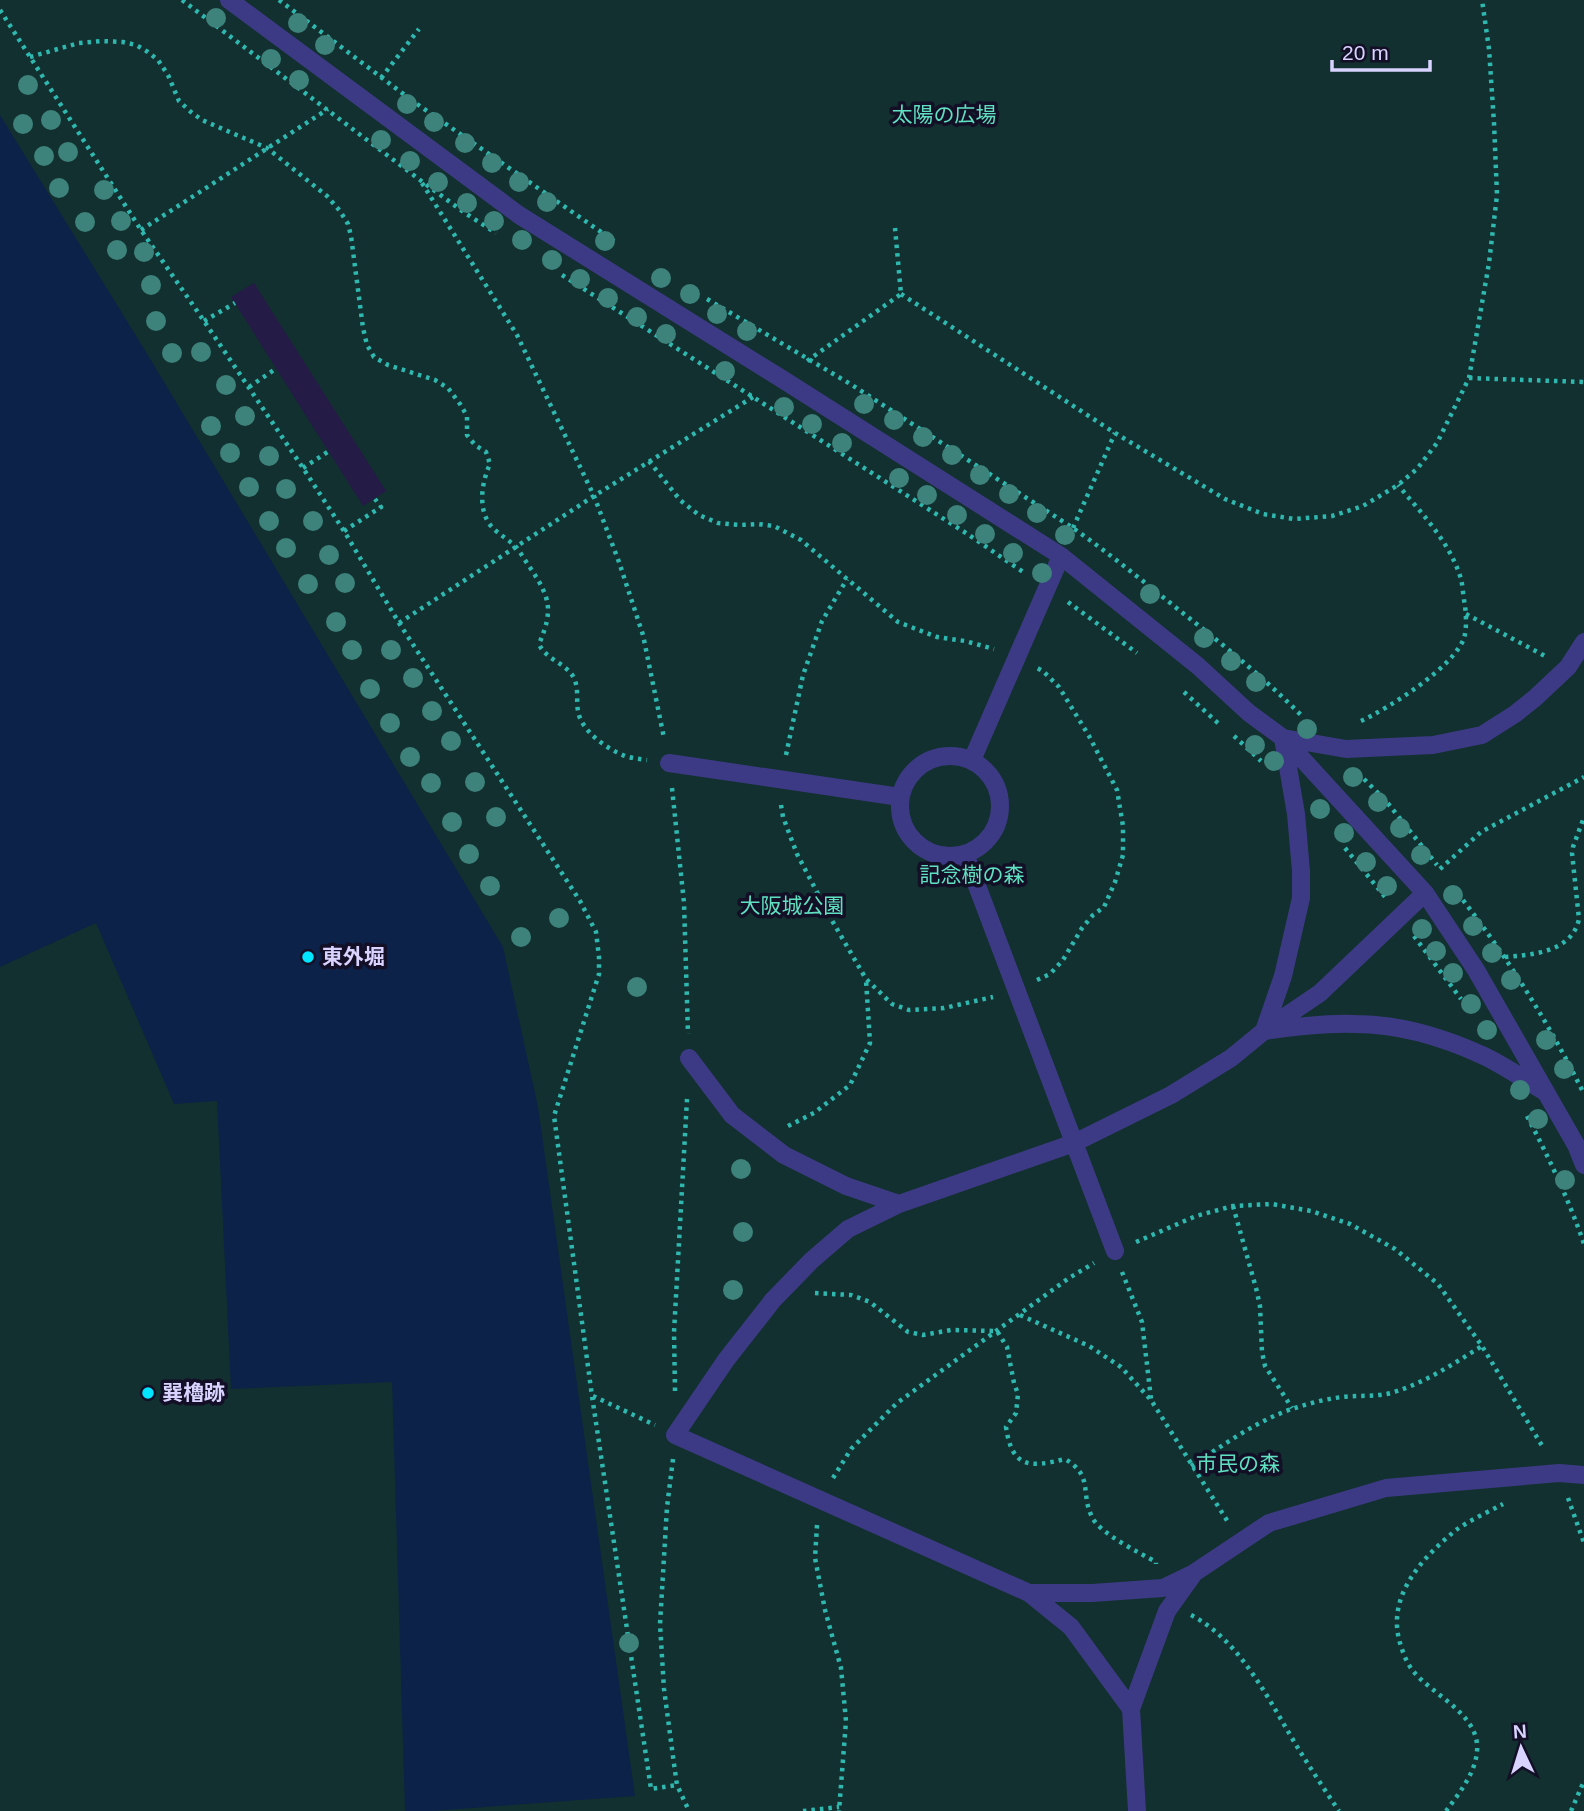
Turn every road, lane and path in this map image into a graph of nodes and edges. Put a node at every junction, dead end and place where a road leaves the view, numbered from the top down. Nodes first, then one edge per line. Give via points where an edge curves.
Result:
1 (182, 0) edge
2 (229, 0) edge
3 (1482, 0) edge
4 (0, 10) edge
5 (419, 29) dead end
6 (30, 57) junction
7 (355, 93) junction
8 (327, 110) junction
9 (267, 148) junction
10 (420, 180) junction
11 (895, 228) dead end
12 (141, 230) junction
13 (500, 235) dead end
14 (557, 272) dead end
15 (901, 294) junction
16 (236, 303) dead end
17 (204, 321) junction
18 (277, 368) dead end
19 (1469, 378) junction
20 (782, 379) junction
21 (1584, 382) edge
22 (249, 387) junction
23 (753, 397) junction
24 (1115, 433) junction
25 (329, 452) dead end
26 (649, 461) junction
27 (303, 468) junction
28 (1398, 485) junction
29 (594, 496) junction
30 (374, 499) dead end
31 (344, 531) junction
32 (516, 547) junction
33 (1061, 556) junction
34 (848, 579) junction
35 (1047, 588) junction
36 (1466, 614) junction
37 (400, 623) junction
38 (1584, 642) edge
39 (1017, 656) junction
40 (1143, 657) dead end
41 (1568, 667) junction
42 (1183, 690) dead end
43 (1353, 726) dead end
44 (1283, 738) junction
45 (972, 760) junction
46 (669, 763) junction
47 (1584, 777) edge
48 (782, 779) junction
49 (1292, 793) junction
50 (900, 796) junction
51 (1584, 817) edge
52 (1340, 842) dead end
53 (965, 854) junction
54 (1440, 869) dead end
55 (1425, 893) junction
56 (1401, 917) junction
57 (1504, 957) dead end
58 (866, 979) junction
59 (1016, 988) junction
60 (1464, 1004) dead end
61 (1264, 1031) junction
62 (689, 1058) junction
63 (1545, 1092) junction
64 (1524, 1111) dead end
65 (763, 1139) junction
66 (1074, 1143) junction
67 (1584, 1164) edge
68 (899, 1204) junction
69 (1233, 1206) junction
70 (1584, 1244) edge
71 (1115, 1251) junction
72 (779, 1293) junction
73 (1019, 1315) junction
74 (997, 1331) junction
75 (1482, 1346) junction
76 (592, 1396) junction
77 (1151, 1400) junction
78 (1292, 1408) junction
79 (676, 1435) junction
80 (1191, 1466) junction
81 (1559, 1473) junction
82 (1584, 1475) edge
83 (1514, 1498) dead end
84 (819, 1499) junction
85 (1241, 1542) junction
86 (1584, 1543) edge
87 (1029, 1593) junction
88 (1167, 1597) junction
89 (1131, 1709) junction
90 (1584, 1781) edge
91 (677, 1785) junction
92 (839, 1809) edge
93 (689, 1811) edge
94 (803, 1811) edge
95 (1137, 1811) edge
96 (1339, 1811) edge
97 (1446, 1811) edge
98 (1571, 1811) edge

1 - 8 path
2 - 7 street
3 - 19 path via 1497,195
4 - 6 path
5 - 7 path via 382,77
6 - 9 path via 79,43 136,45 158,60 179,101 201,120
6 - 12 path
7 - 8 path
7 - 20 street via 519,215
8 - 9 path
8 - 10 path
9 - 12 path
9 - 32 path via 327,196 348,223 367,345 374,357 388,365 435,380 460,404 467,416 467,435 486,452 490,464 483,489 485,516
10 - 13 path
10 - 29 path via 517,335
11 - 15 path
12 - 17 path
14 - 23 path
15 - 20 path
15 - 24 path
16 - 17 path
17 - 22 path
18 - 22 path
19 - 21 path
19 - 28 path via 1437,443
20 - 23 path
20 - 33 street
22 - 27 path
23 - 26 path
23 - 35 path
24 - 28 path via 1225,499 1263,514 1294,519 1332,516 1363,506
24 - 33 path
25 - 27 path
26 - 29 path
26 - 34 path via 680,500 699,515 718,523 774,526 801,540
27 - 31 path
28 - 36 path via 1440,537 1455,564
29 - 32 path
29 - 46 path via 643,635
30 - 31 path via 381,507
31 - 37 path
32 - 37 path
32 - 46 path via 547,598 547,624 539,644 573,677 585,728 622,755
33 - 35 street
33 - 44 street
34 - 39 path via 906,626
34 - 48 path via 822,621 803,675
35 - 39 street
35 - 40 path
36 - 41 path
36 - 43 path via 1464,637 1434,675
37 - 76 path via 596,932 599,974 554,1116
38 - 41 street
39 - 45 street
39 - 59 path via 1059,687 1101,759 1117,790 1123,855 1104,907 1082,928 1063,960 1050,974
41 - 44 street via 1515,714 1482,734 1433,745 1346,749
42 - 49 path
44 - 49 street
44 - 55 street
45 - 50 street via 949,755 927,761 909,776
45 - 53 street via 988,772 998,789 1001,809 995,829 983,844
46 - 48 street
46 - 62 path via 684,903
47 - 54 path via 1481,832
48 - 50 street
48 - 58 path via 783,817 797,854
49 - 61 street via 1301,898 1283,976
50 - 53 street via 901,817 909,836 944,856
51 - 57 path via 1573,847 1577,929 1550,950
52 - 56 path
53 - 59 street
55 - 56 street
55 - 63 street via 1476,970
56 - 60 path
56 - 61 street via 1320,993
58 - 59 path via 892,1003 909,1010 993,998
58 - 65 path via 870,1043 850,1084 814,1113
59 - 66 street
61 - 63 street via 1356,1023 1397,1028 1486,1057
61 - 66 street via 1231,1058 1171,1095
62 - 65 street via 732,1115
62 - 79 path via 674,1332
63 - 67 street
64 - 70 path
65 - 68 street via 784,1155 846,1186
66 - 68 street
66 - 71 street
68 - 72 street via 848,1229
69 - 71 path via 1196,1216
69 - 75 path via 1272,1204 1350,1224 1395,1250 1438,1284
69 - 78 path via 1260,1307 1265,1366
71 - 73 path
71 - 77 path via 1142,1322
72 - 74 path via 851,1295 870,1302 908,1332 923,1335
72 - 79 street via 726,1360
73 - 74 path
73 - 77 path via 1089,1346 1121,1367
74 - 84 path via 897,1403 851,1449
74 - 88 path via 1007,1347 1018,1394 1016,1413 1006,1427 1011,1452 1021,1461 1044,1464 1065,1459 1077,1467 1092,1519 1156,1562
75 - 78 path via 1439,1373 1390,1393
75 - 81 path
76 - 79 path
76 - 91 path via 651,1789
77 - 80 path
78 - 80 path
79 - 84 street
79 - 91 path via 660,1624
80 - 85 path
81 - 82 street
81 - 85 street via 1386,1488 1269,1523
81 - 86 path
83 - 97 path via 1457,1529 1423,1560 1398,1602 1396,1632 1403,1654 1414,1672 1459,1712 1477,1743 1468,1780
84 - 87 street
84 - 92 path via 815,1558 841,1668 846,1721
85 - 88 street
87 - 88 street
87 - 89 street via 1071,1627
88 - 89 street via 1167,1611
88 - 96 path via 1231,1647
89 - 95 street
90 - 98 path
91 - 93 path
92 - 94 path

